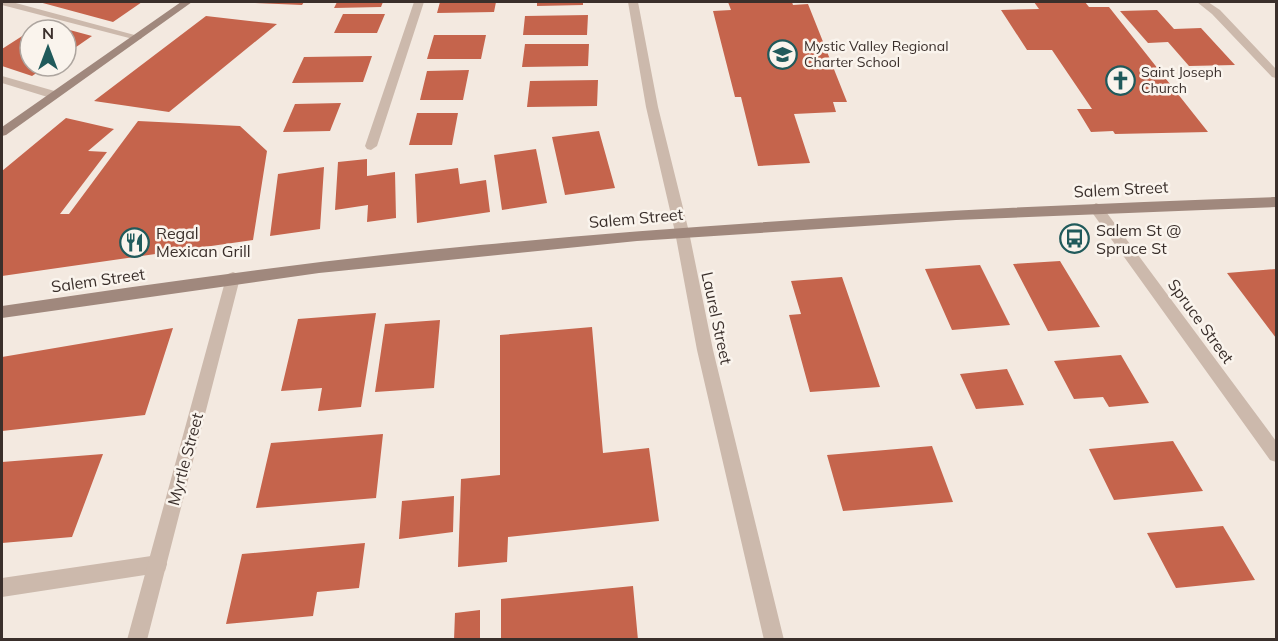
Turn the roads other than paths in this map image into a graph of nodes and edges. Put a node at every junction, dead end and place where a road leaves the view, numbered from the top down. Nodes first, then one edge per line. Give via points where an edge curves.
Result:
1 (2, 2) edge
2 (187, 2) edge
3 (419, 2) edge
4 (633, 2) edge
5 (1202, 2) edge
6 (137, 37) junction
7 (1276, 75) edge
8 (2, 79) edge
9 (54, 96) junction
10 (2, 132) edge
11 (371, 146) dead end
12 (1276, 202) edge
13 (1096, 208) junction
14 (682, 232) junction
15 (233, 278) junction
16 (2, 312) edge
17 (1276, 454) edge
18 (158, 564) junction
19 (2, 588) edge
20 (137, 639) edge
21 (774, 639) edge

1 - 6 street
2 - 6 main road
3 - 11 street
4 - 14 street, Laurel Street via 652,107
5 - 7 street
6 - 9 main road
8 - 9 street
9 - 10 main road
12 - 13 main road, Salem Street
13 - 14 main road, Salem Street via 845,219
13 - 17 street, Spruce Street
14 - 15 main road, Salem Street
14 - 21 street, Laurel Street via 705,350
15 - 16 main road, Salem Street
15 - 18 street, Myrtle Street
18 - 19 street
18 - 20 street, Myrtle Street

